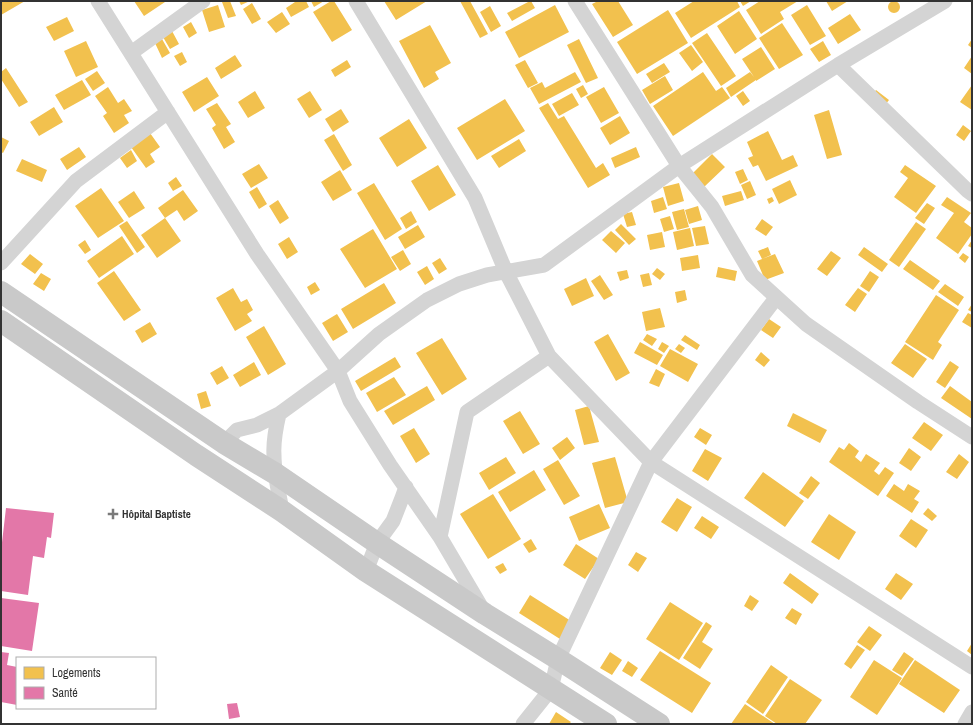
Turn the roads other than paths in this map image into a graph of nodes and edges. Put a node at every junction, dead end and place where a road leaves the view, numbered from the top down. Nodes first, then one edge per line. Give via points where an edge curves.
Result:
1 (98, 1) edge
2 (203, 1) edge
3 (356, 1) edge
4 (575, 1) edge
5 (945, 1) edge
6 (131, 53) junction
7 (838, 65) junction
8 (168, 112) junction
9 (679, 166) junction
10 (972, 194) edge
11 (1, 263) edge
12 (506, 272) junction
13 (1, 292) edge
14 (776, 298) junction
15 (1, 321) edge
16 (549, 356) junction
17 (338, 370) junction
18 (279, 414) junction
19 (972, 437) edge
20 (224, 443) junction
21 (651, 462) junction
22 (276, 474) junction
23 (406, 487) junction
24 (282, 512) junction
25 (440, 537) junction
26 (376, 543) junction
27 (366, 571) junction
28 (485, 614) junction
29 (558, 660) junction
30 (972, 667) edge
31 (551, 689) junction
32 (972, 712) edge
33 (523, 724) edge
34 (606, 724) edge
35 (659, 724) edge
36 (965, 724) edge

1 - 6 street
2 - 6 street
3 - 12 street via 475,198
4 - 9 street
5 - 7 street
6 - 8 street
7 - 9 street
7 - 10 street
8 - 11 street via 76,181
8 - 17 street via 257,254
9 - 12 street via 544,265
9 - 14 street via 712,207 752,276
12 - 16 street
12 - 17 street via 459,284 427,300 379,334
13 - 20 main road
14 - 19 street via 806,324
14 - 21 street
15 - 24 main road
16 - 21 street
16 - 25 street via 467,412
17 - 18 street
17 - 23 street via 350,401
18 - 20 street via 257,425 237,430
18 - 22 street via 274,454
20 - 22 main road
21 - 29 street
21 - 30 street
22 - 24 street
22 - 26 main road
23 - 25 street
23 - 26 street via 393,520
24 - 27 main road
25 - 28 street
26 - 27 street
26 - 28 main road
27 - 31 main road
28 - 29 main road
29 - 31 street
29 - 35 main road
31 - 33 street
31 - 34 main road
32 - 36 street

